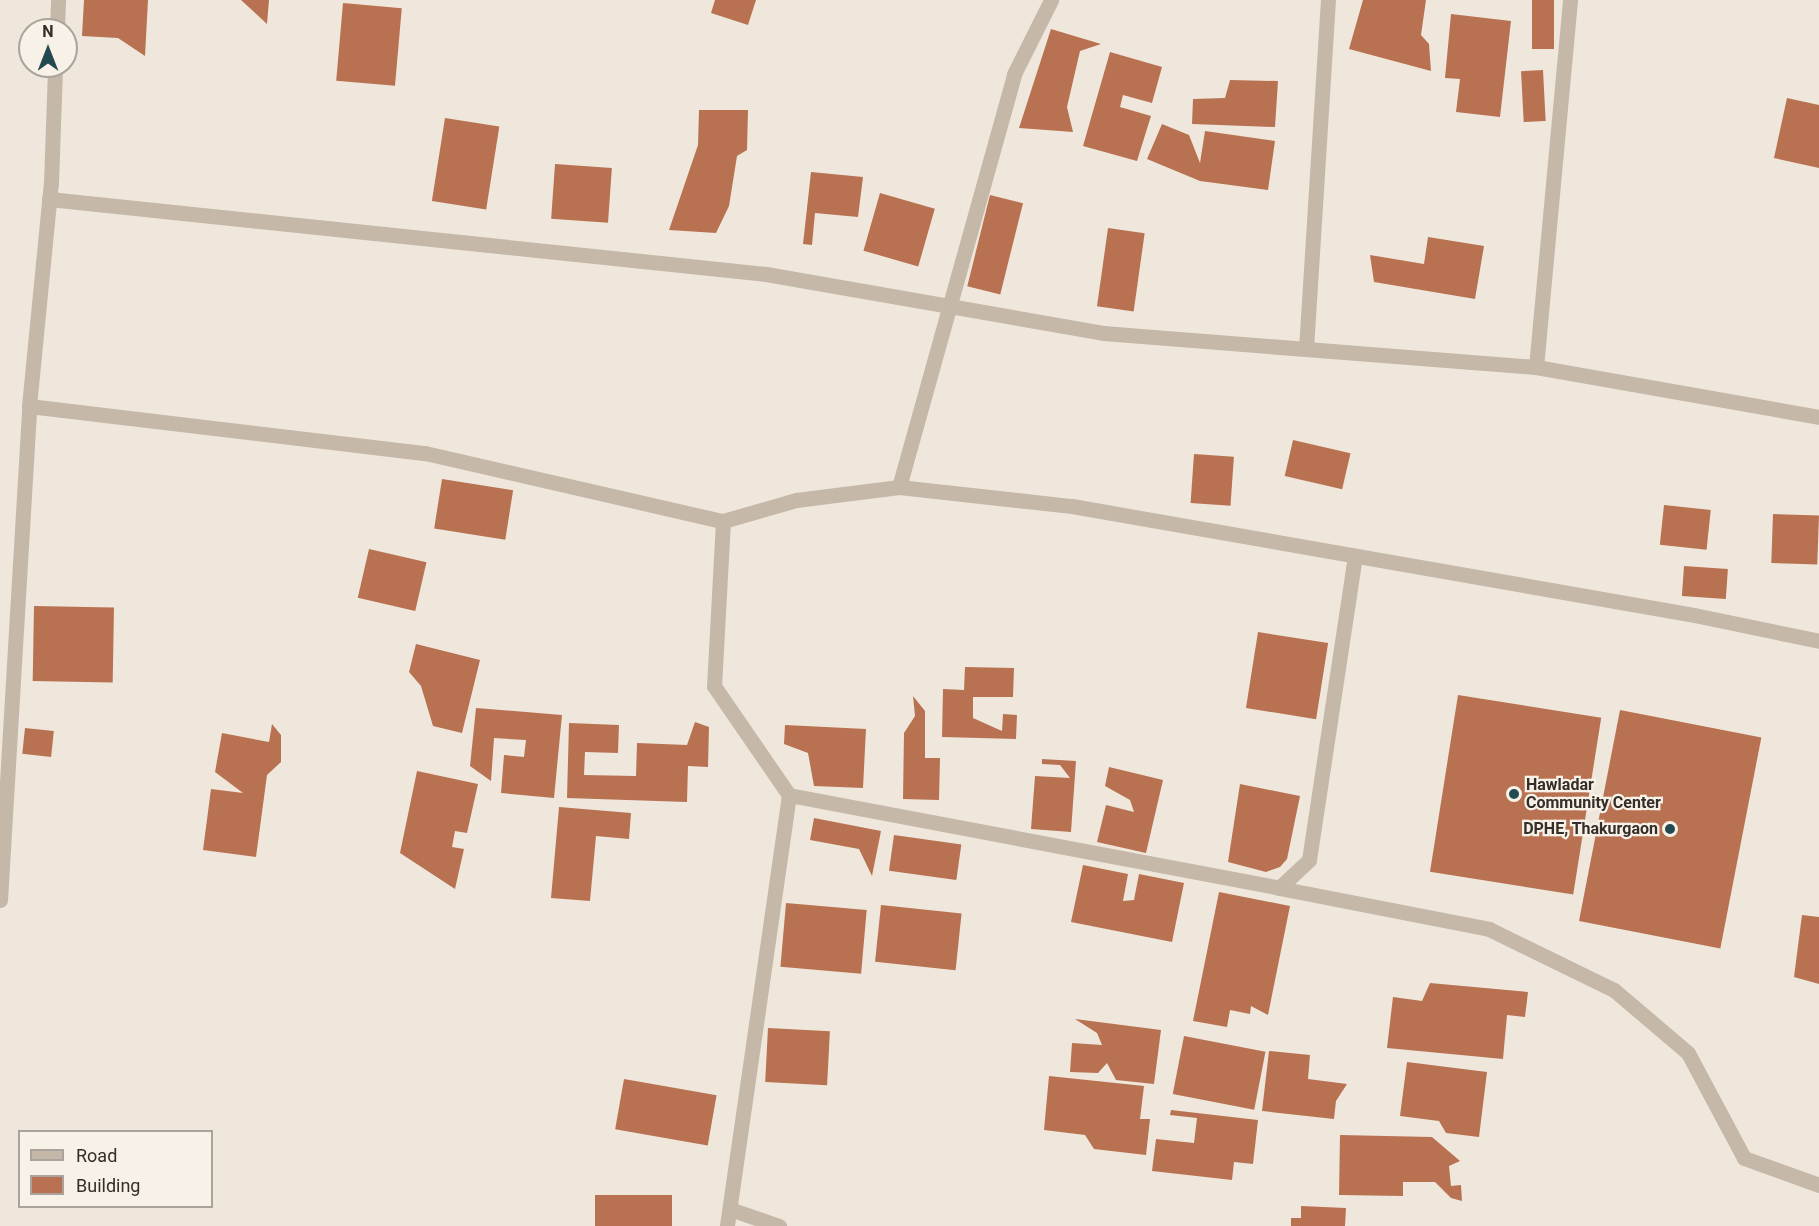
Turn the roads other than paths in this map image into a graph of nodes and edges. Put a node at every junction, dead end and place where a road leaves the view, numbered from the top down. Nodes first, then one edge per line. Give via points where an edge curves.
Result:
1 (58, 0) edge
2 (1051, 0) edge
3 (1328, 0) edge
4 (1570, 0) edge
5 (57, 18) edge
6 (54, 78) edge
7 (49, 199) junction
8 (946, 307) junction
9 (1306, 349) junction
10 (1536, 368) junction
11 (29, 406) junction
12 (1819, 417) edge
13 (899, 487) junction
14 (723, 521) junction
15 (1355, 556) junction
16 (1819, 642) edge
17 (789, 795) junction
18 (1279, 888) junction
19 (0, 900) edge
20 (1819, 1185) edge
21 (730, 1209) junction
22 (728, 1226) edge
23 (779, 1226) edge

1 - 5 street
2 - 8 street via 1014,74
3 - 9 street
4 - 10 street
6 - 7 street
7 - 8 street via 766,274
7 - 11 street
8 - 9 street via 1103,333
8 - 13 street
9 - 10 street
10 - 12 street
11 - 14 street via 425,453
11 - 19 street
13 - 14 street via 796,500
13 - 15 street via 1072,506
14 - 17 street via 714,686
15 - 16 street
15 - 18 street via 1309,860
17 - 18 street
17 - 21 street
18 - 20 street via 1489,929 1614,990 1688,1053 1744,1158
21 - 22 street
21 - 23 street

